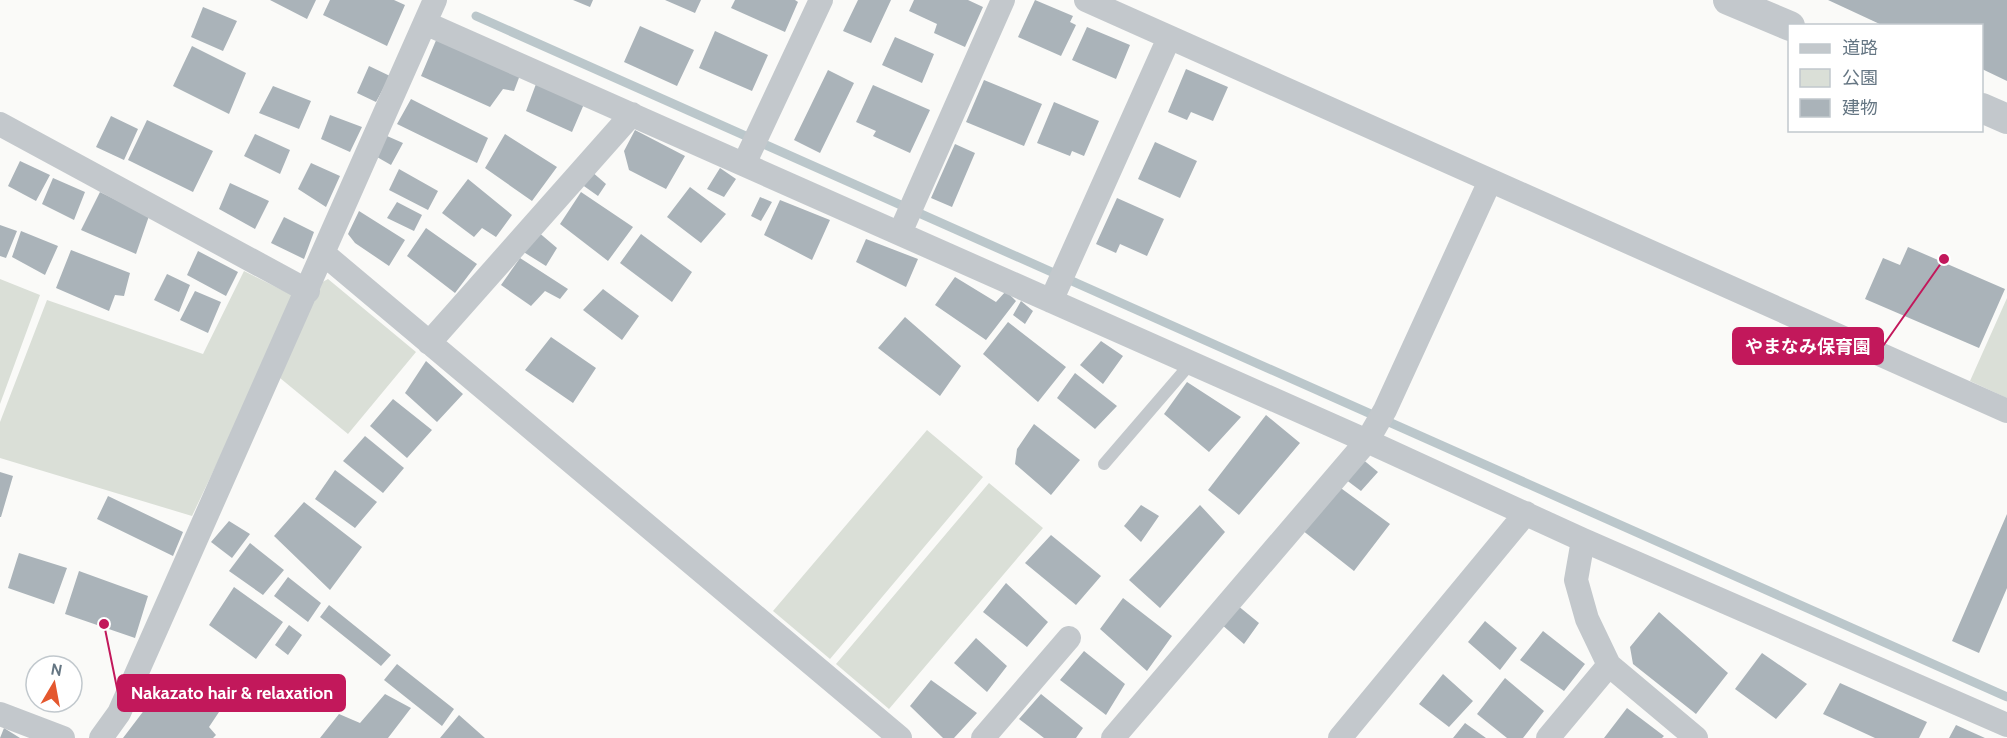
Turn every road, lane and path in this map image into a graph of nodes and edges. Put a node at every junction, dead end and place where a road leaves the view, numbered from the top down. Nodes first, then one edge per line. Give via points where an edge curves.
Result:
1 (821, 0) edge
2 (1003, 0) edge
3 (1086, 0) edge
4 (1728, 0) edge
5 (429, 7) edge
6 (1788, 25) edge
7 (1169, 38) junction
8 (1983, 108) edge
9 (632, 114) junction
10 (2007, 119) edge
11 (0, 124) edge
12 (747, 157) junction
13 (1490, 181) junction
14 (908, 215) junction
15 (324, 254) junction
16 (1058, 284) junction
17 (308, 291) junction
18 (429, 343) junction
19 (1191, 363) junction
20 (2007, 411) edge
21 (1370, 436) junction
22 (1104, 464) dead end
23 (1526, 513) junction
24 (1583, 540) junction
25 (1069, 638) dead end
26 (1609, 665) junction
27 (0, 714) edge
28 (2007, 725) edge
29 (63, 738) edge
30 (101, 738) edge
31 (900, 738) edge
32 (983, 738) edge
33 (1113, 738) edge
34 (1340, 738) edge
35 (1548, 738) edge
36 (1695, 738) edge

1 - 12 street
2 - 14 street
3 - 7 street
4 - 6 street
5 - 9 street
5 - 15 street
7 - 13 street
7 - 16 street
8 - 10 street
9 - 12 street
9 - 18 street
11 - 17 street
12 - 14 street
13 - 20 street
13 - 21 street
14 - 16 street
15 - 17 street
15 - 18 street
16 - 19 street
17 - 30 street via 119,713
18 - 31 street
19 - 21 street
19 - 22 lane
21 - 23 street
21 - 33 street
23 - 24 street
23 - 34 street
24 - 26 street via 1576,580 1587,619
24 - 28 street
25 - 32 street
26 - 35 street
26 - 36 street
27 - 29 street

